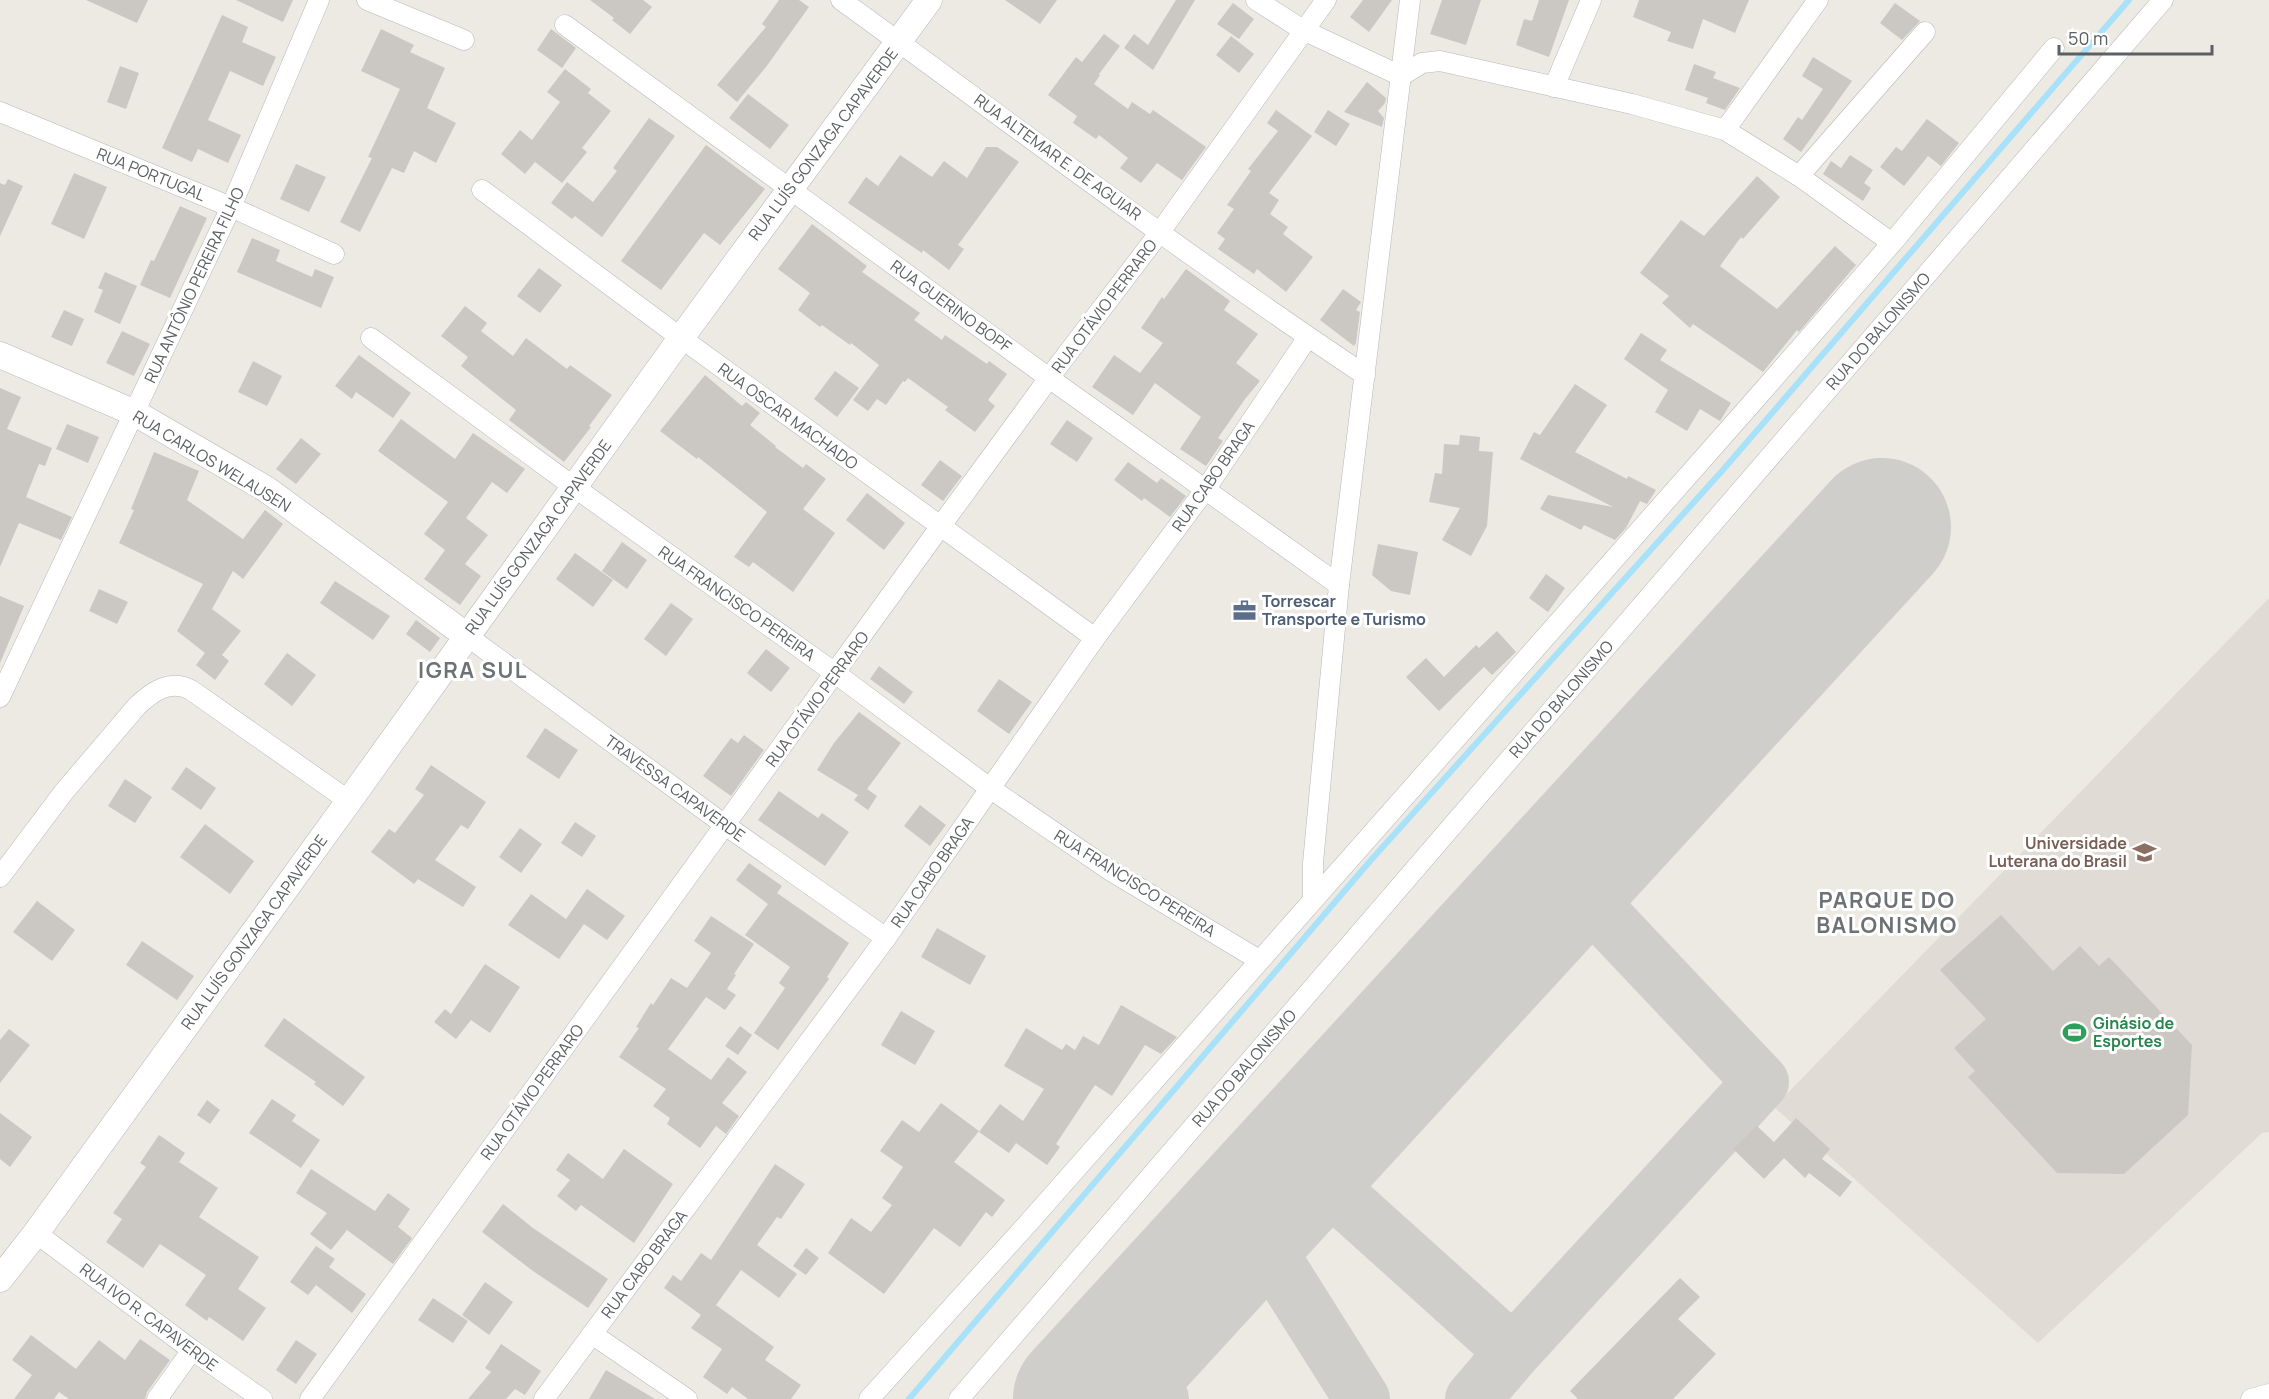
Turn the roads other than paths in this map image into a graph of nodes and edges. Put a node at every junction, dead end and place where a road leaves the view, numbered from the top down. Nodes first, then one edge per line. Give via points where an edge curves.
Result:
1 (319, 0) edge
2 (367, 0) edge
3 (841, 0) edge
4 (928, 0) edge
5 (1256, 0) edge
6 (1326, 0) edge
7 (1410, 0) edge
8 (1591, 0) edge
9 (1818, 0) edge
10 (2163, 0) edge
11 (565, 25) dead end
12 (1303, 30) junction
13 (1925, 32) dead end
14 (464, 40) dead end
15 (899, 42) junction
16 (2054, 48) dead end
17 (1401, 76) junction
18 (1554, 87) junction
19 (0, 112) edge
20 (1725, 130) junction
21 (1799, 176) junction
22 (789, 188) junction
23 (482, 189) dead end
24 (231, 207) junction
25 (1160, 232) junction
26 (1892, 243) junction
27 (334, 254) dead end
28 (1308, 337) junction
29 (371, 338) dead end
30 (681, 338) junction
31 (0, 355) edge
32 (1365, 375) junction
33 (1049, 378) junction
34 (135, 413) junction
35 (574, 487) junction
36 (1205, 490) junction
37 (940, 527) junction
38 (1339, 585) junction
39 (466, 636) junction
40 (1095, 638) junction
41 (835, 673) junction
42 (0, 697) edge
43 (991, 789) junction
44 (349, 801) junction
45 (725, 825) junction
46 (0, 877) edge
47 (1313, 899) junction
48 (886, 938) junction
49 (1259, 960) junction
50 (36, 1233) junction
51 (0, 1279) edge
52 (592, 1334) junction
53 (192, 1350) junction
54 (2269, 1394) edge
55 (157, 1399) edge
56 (262, 1399) edge
57 (310, 1399) edge
58 (544, 1399) edge
59 (687, 1399) edge
60 (869, 1399) edge
61 (959, 1399) edge
62 (2251, 1399) edge

1 - 24 street, RUA ANTÔNIO PEREIRA FILHO
2 - 14 street
3 - 15 street, RUA ALTEMAR E. DE AGUIAR
4 - 15 street, RUA LUÍS GONZAGA CAPAVERDE
5 - 12 street
6 - 12 street, RUA OTÁVIO PERRARO
7 - 17 street
8 - 18 street
9 - 20 street
10 - 61 street, RUA DO BALONISMO
11 - 22 street, RUA GUERINO BOPF
12 - 17 street
12 - 25 street, RUA OTÁVIO PERRARO
13 - 21 street
15 - 22 street, RUA LUÍS GONZAGA CAPAVERDE
15 - 25 street, RUA ALTEMAR E. DE AGUIAR
16 - 26 street
17 - 18 street via 1422,63 1440,61
17 - 32 street
18 - 20 street
19 - 24 street, RUA PORTUGAL
20 - 21 street
21 - 26 street
22 - 30 street, RUA LUÍS GONZAGA CAPAVERDE
22 - 33 street, RUA GUERINO BOPF
23 - 30 street, RUA OSCAR MACHADO
24 - 27 street, RUA PORTUGAL
24 - 34 street, RUA ANTÔNIO PEREIRA FILHO
25 - 28 street, RUA ALTEMAR E. DE AGUIAR
25 - 33 street, RUA OTÁVIO PERRARO
26 - 47 street
28 - 32 street, RUA ALTEMAR E. DE AGUIAR
28 - 36 street, RUA CABO BRAGA
29 - 35 street, RUA FRANCISCO PEREIRA
30 - 35 street, RUA LUÍS GONZAGA CAPAVERDE
30 - 37 street, RUA OSCAR MACHADO
31 - 34 street, RUA CARLOS WELAUSEN
32 - 38 street
33 - 36 street, RUA GUERINO BOPF
33 - 37 street, RUA OTÁVIO PERRARO
34 - 39 street, RUA CARLOS WELAUSEN via 266,489
34 - 42 street, RUA ANTÔNIO PEREIRA FILHO
35 - 39 street, RUA LUÍS GONZAGA CAPAVERDE
35 - 41 street, RUA FRANCISCO PEREIRA
36 - 38 street, RUA GUERINO BOPF
36 - 40 street, RUA CABO BRAGA
37 - 40 street, RUA OSCAR MACHADO
37 - 41 street, RUA OTÁVIO PERRARO
38 - 47 street
39 - 44 street, RUA LUÍS GONZAGA CAPAVERDE
39 - 45 street, TRAVESSA CAPAVERDE
40 - 43 street, RUA CABO BRAGA
41 - 43 street, RUA FRANCISCO PEREIRA
41 - 45 street, RUA OTÁVIO PERRARO
43 - 48 street, RUA CABO BRAGA
43 - 49 street, RUA FRANCISCO PEREIRA via 1111,871
44 - 46 street via 191,690 182,685 164,687 137,706 63,792
44 - 50 street, RUA LUÍS GONZAGA CAPAVERDE
45 - 48 street, TRAVESSA CAPAVERDE
45 - 57 street, RUA OTÁVIO PERRARO
47 - 49 street
48 - 52 street, RUA CABO BRAGA
49 - 60 street
50 - 51 street, RUA LUÍS GONZAGA CAPAVERDE
50 - 53 street, RUA IVO R. CAPAVERDE
52 - 58 street, RUA CABO BRAGA
52 - 59 street
53 - 55 street
53 - 56 street, RUA IVO R. CAPAVERDE
54 - 62 street

